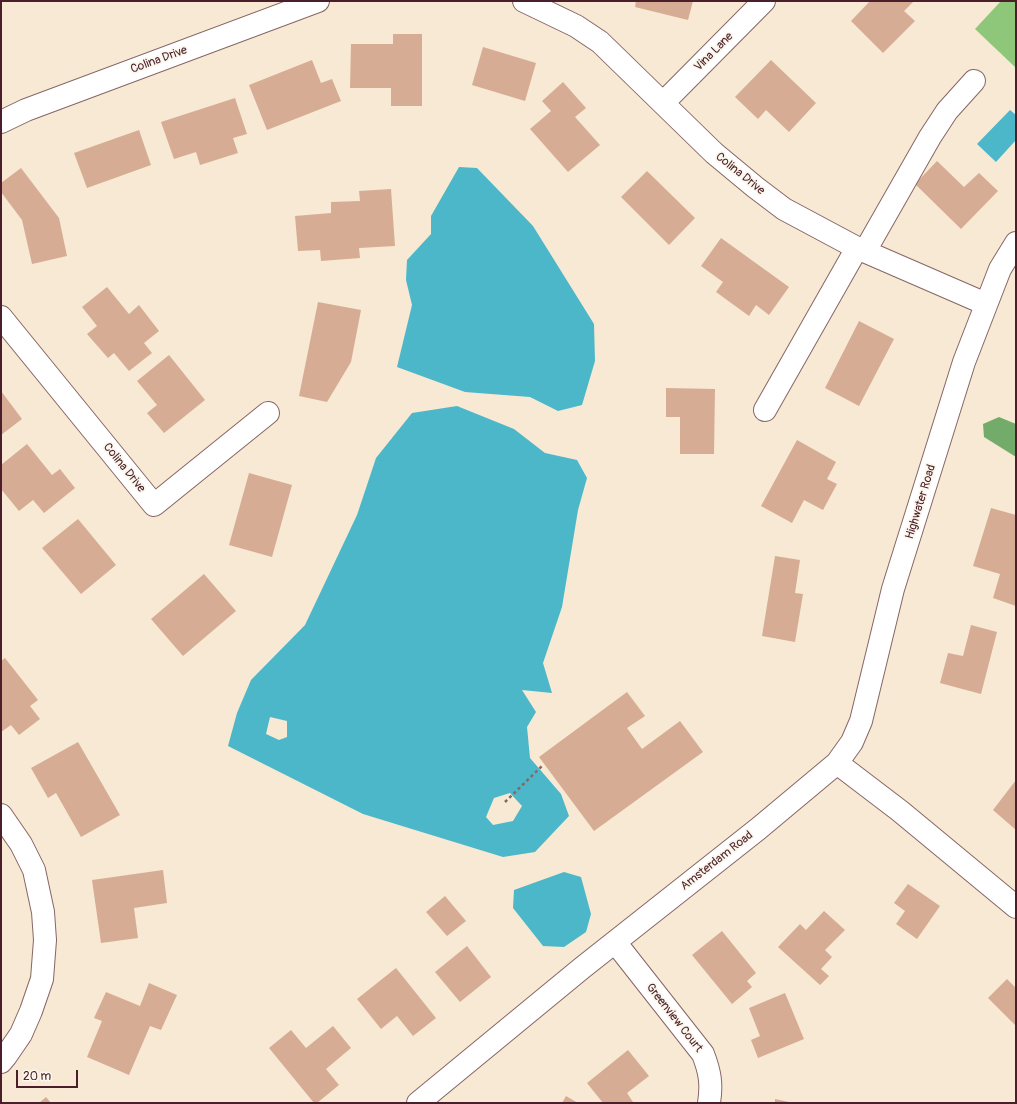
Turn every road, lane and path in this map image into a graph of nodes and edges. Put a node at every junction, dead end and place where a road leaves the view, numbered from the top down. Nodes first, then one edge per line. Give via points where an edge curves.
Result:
1 (318, 1) edge
2 (524, 1) edge
3 (764, 1) edge
4 (974, 81) dead end
5 (663, 103) junction
6 (1, 122) edge
7 (1016, 243) edge
8 (861, 250) junction
9 (986, 304) junction
10 (1, 317) edge
11 (765, 410) dead end
12 (268, 413) dead end
13 (837, 763) junction
14 (542, 766) dead end
15 (505, 802) dead end
16 (1, 815) edge
17 (1016, 907) edge
18 (615, 942) junction
19 (1, 1062) edge
20 (418, 1103) edge
21 (709, 1103) edge

1 - 6 street, Colina Drive via 26,110
2 - 5 street, Colina Drive via 576,26 600,42
3 - 5 street, Vina Lane
4 - 8 street via 946,111
5 - 8 street, Colina Drive via 714,153 784,209
7 - 9 street, Highwater Road via 1000,269
8 - 9 street, Colina Drive
8 - 11 street
9 - 13 street, Highwater Road via 964,362 893,589 861,721 852,742
10 - 12 street, Colina Drive via 154,505
13 - 17 street via 900,811
13 - 18 street, Amsterdam Road
14 - 15 path
16 - 19 street via 21,844 34,870 43,912 45,940 42,979 31,1011 20,1034
18 - 20 street, Amsterdam Road
18 - 21 street, Greenview Court via 703,1054 710,1081

